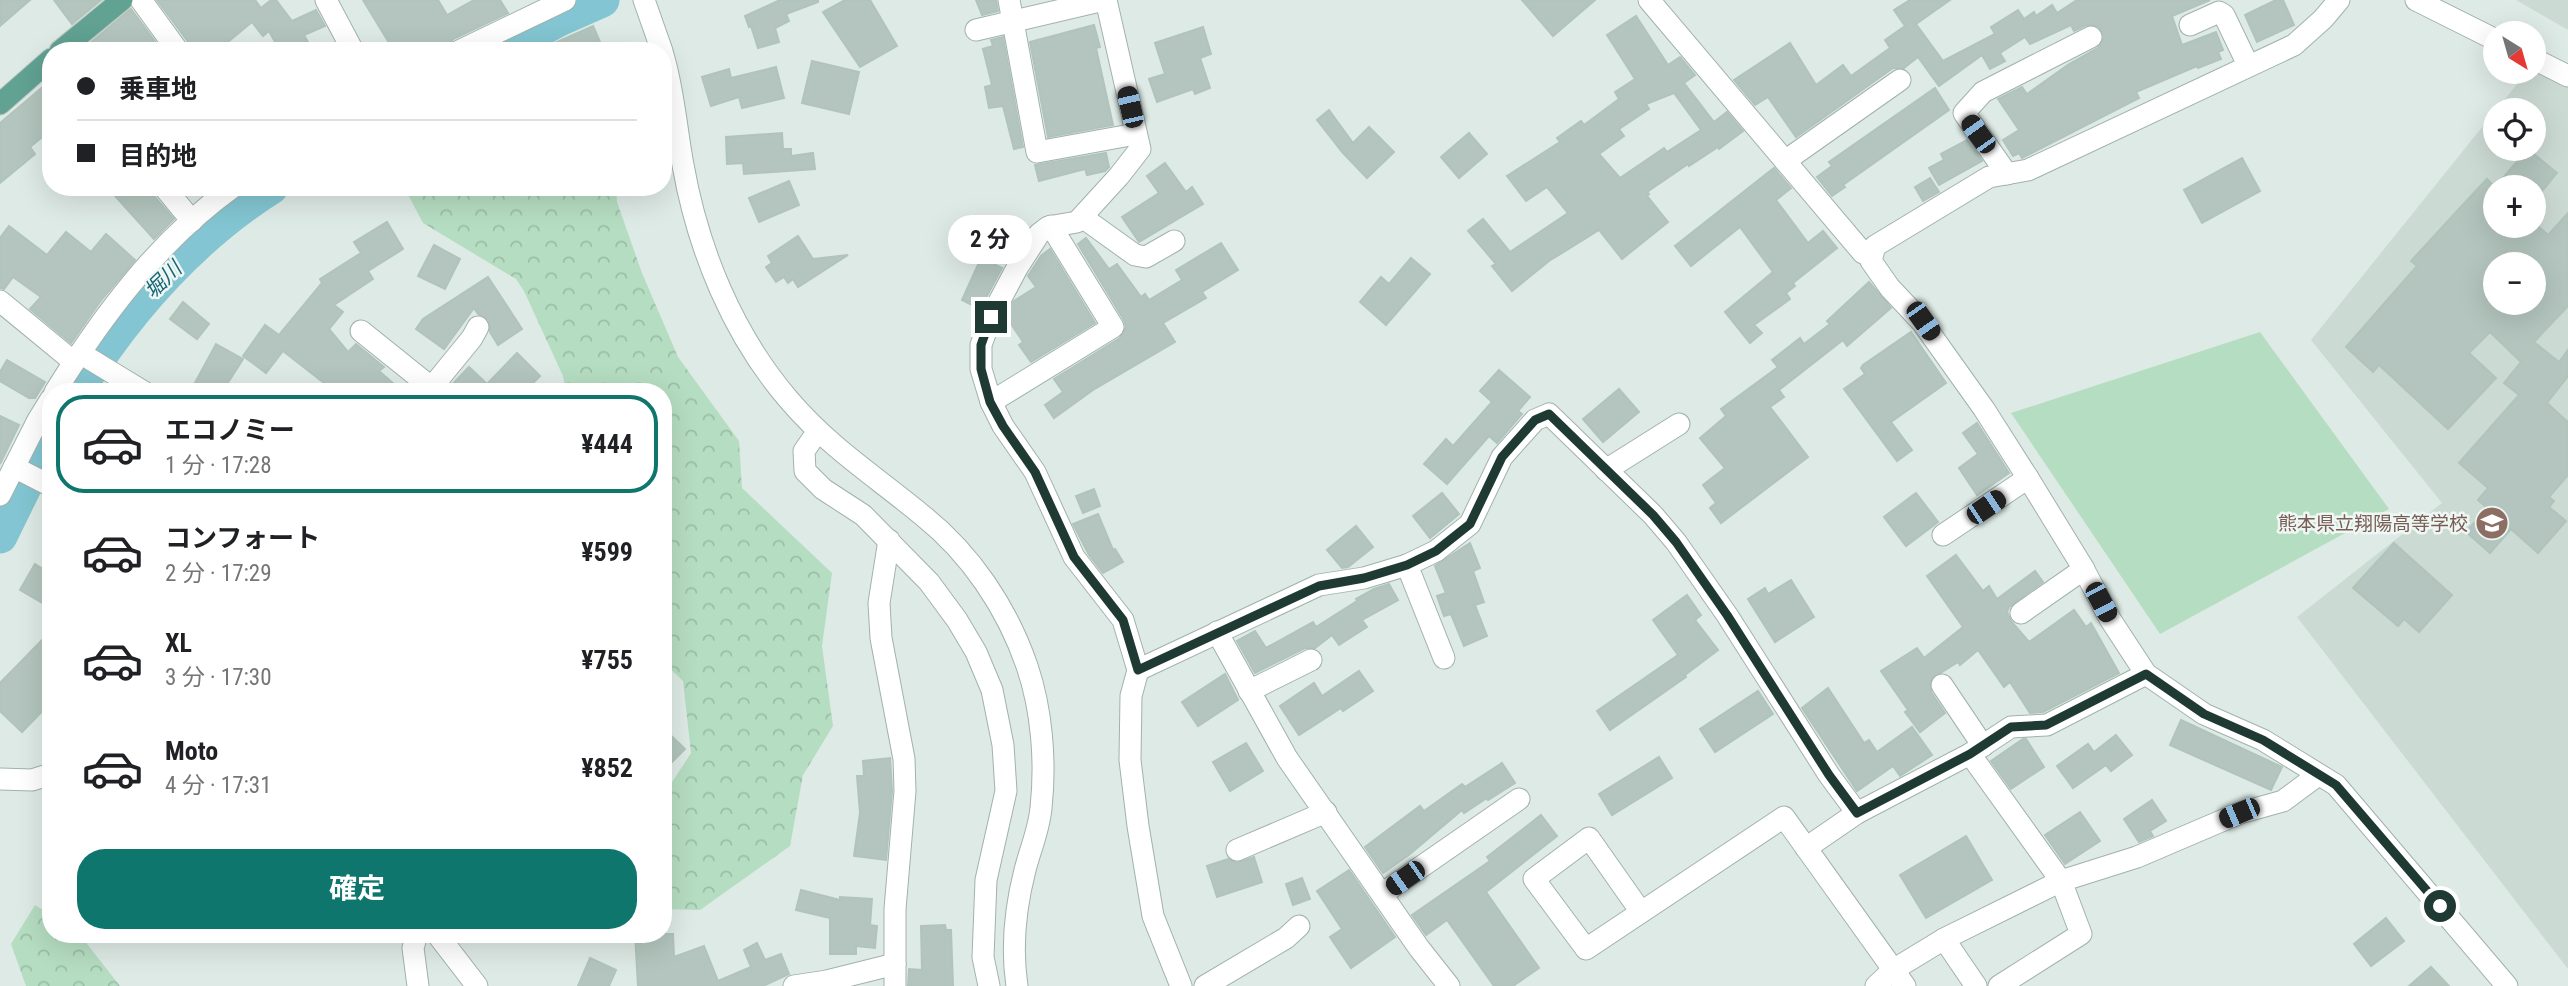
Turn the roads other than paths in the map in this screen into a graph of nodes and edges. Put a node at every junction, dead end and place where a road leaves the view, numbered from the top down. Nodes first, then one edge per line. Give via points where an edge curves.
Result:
1 (121, 0) edge
2 (141, 0) edge
3 (326, 0) edge
4 (565, 0) edge
5 (644, 0) edge
6 (1009, 0) edge
7 (1105, 0) edge
8 (1649, 0) edge
9 (2339, 0) edge
10 (2416, 0) edge
11 (1013, 21) junction
12 (2189, 25) dead end
13 (976, 30) dead end
14 (2483, 34) edge
15 (2091, 37) dead end
16 (71, 42) edge
17 (171, 42) edge
18 (348, 42) edge
19 (478, 42) edge
20 (659, 42) edge
21 (2249, 65) junction
22 (2546, 65) edge
23 (42, 67) edge
24 (2568, 76) edge
25 (1900, 80) dead end
26 (672, 94) edge
27 (0, 104) edge
28 (1136, 134) junction
29 (1785, 161) junction
30 (2007, 174) junction
31 (172, 196) edge
32 (222, 196) edge
33 (1082, 217) junction
34 (192, 220) junction
35 (1051, 226) junction
36 (1174, 241) dead end
37 (1872, 255) junction
38 (0, 301) edge
39 (478, 327) dead end
40 (361, 331) dead end
41 (77, 357) junction
42 (61, 383) edge
43 (127, 383) edge
44 (422, 383) edge
45 (436, 383) edge
46 (990, 402) junction
47 (42, 416) edge
48 (1679, 424) dead end
49 (818, 430) junction
50 (14, 467) junction
51 (1606, 470) junction
52 (2028, 478) junction
53 (42, 481) edge
54 (0, 495) edge
55 (1943, 535) dead end
56 (890, 540) junction
57 (1407, 565) junction
58 (2084, 569) junction
59 (2021, 613) dead end
60 (1217, 632) junction
61 (1444, 658) dead end
62 (1311, 660) dead end
63 (1138, 670) junction
64 (2146, 674) junction
65 (1942, 685) dead end
66 (1250, 691) junction
67 (1976, 750) junction
68 (2318, 775) junction
69 (42, 777) edge
70 (0, 779) edge
71 (1519, 799) dead end
72 (1326, 812) junction
73 (1857, 813) junction
74 (1806, 848) junction
75 (1237, 849) dead end
76 (2061, 881) junction
77 (1382, 894) junction
78 (1641, 912) junction
79 (1298, 926) dead end
80 (1944, 939) junction
81 (414, 943) edge
82 (444, 943) edge
83 (895, 964) junction
84 (1899, 978) edge
85 (418, 986) edge
86 (477, 986) edge
87 (794, 986) edge
88 (895, 986) edge
89 (989, 986) edge
90 (1017, 986) edge
91 (1181, 986) edge
92 (1205, 986) edge
93 (1450, 986) edge
94 (1876, 986) edge
95 (1976, 986) edge
96 (1999, 986) edge
97 (2507, 986) edge

1 - 16 main road
2 - 17 street
3 - 18 street
4 - 19 street
5 - 20 street
6 - 11 street
7 - 11 street
7 - 28 street
8 - 29 street
9 - 21 street via 2294,45
10 - 14 street
11 - 13 street
11 - 28 street via 1037,152
12 - 21 street via 2219,12 2224,15
15 - 30 street via 1983,92 1964,113
21 - 30 street via 2028,170
22 - 24 street
23 - 27 main road
25 - 29 street
26 - 49 street via 690,200 717,282 761,362
28 - 33 street via 1140,149
29 - 37 street via 1863,253
30 - 37 street via 1989,177 1875,246
31 - 34 street
32 - 34 street
33 - 35 street
33 - 36 street via 1135,255 1146,257
34 - 41 street via 135,279
35 - 46 street via 1040,234 1017,268 981,345 981,369
35 - 46 street via 1113,327
37 - 52 street via 1877,270 1923,321
38 - 41 street
39 - 45 street
40 - 44 street
41 - 42 street
41 - 43 street
46 - 63 street via 1035,472 1074,557 1123,620
47 - 50 street
48 - 51 street
49 - 56 street via 804,451 805,471
49 - 90 street via 847,458 923,515 963,554 1004,612 1028,669 1042,736 1041,809 1016,905 1013,959
50 - 53 street
50 - 54 street
51 - 57 street via 1549,414 1535,420 1502,457 1470,524 1436,551
51 - 73 street via 1676,542
52 - 55 street
52 - 58 street
56 - 83 street via 879,603 881,638 904,759 905,791
56 - 89 street via 957,620 992,690 1006,790 986,880 984,957
57 - 60 street via 1319,586
57 - 61 street
58 - 59 street
58 - 64 street
60 - 63 street
60 - 66 street
62 - 66 street
63 - 91 street via 1131,696 1130,760 1138,826 1153,916
64 - 67 street via 2046,725 2011,727
64 - 68 street via 2204,714 2263,740
65 - 67 street
66 - 72 street via 1287,758
67 - 73 street
67 - 76 street
68 - 76 street via 2283,801 2239,813 2137,857
68 - 97 street via 2336,785
69 - 70 street
71 - 77 street
72 - 75 street
72 - 77 street
73 - 74 street
74 - 78 street via 1784,817
74 - 84 street
76 - 80 street
76 - 96 street via 2081,934
77 - 93 street
78 - 78 street via 1586,949 1534,879 1589,838
79 - 92 street via 1286,938
80 - 84 street
80 - 95 street
81 - 85 street
82 - 86 street
83 - 87 street
83 - 88 street
84 - 94 street

